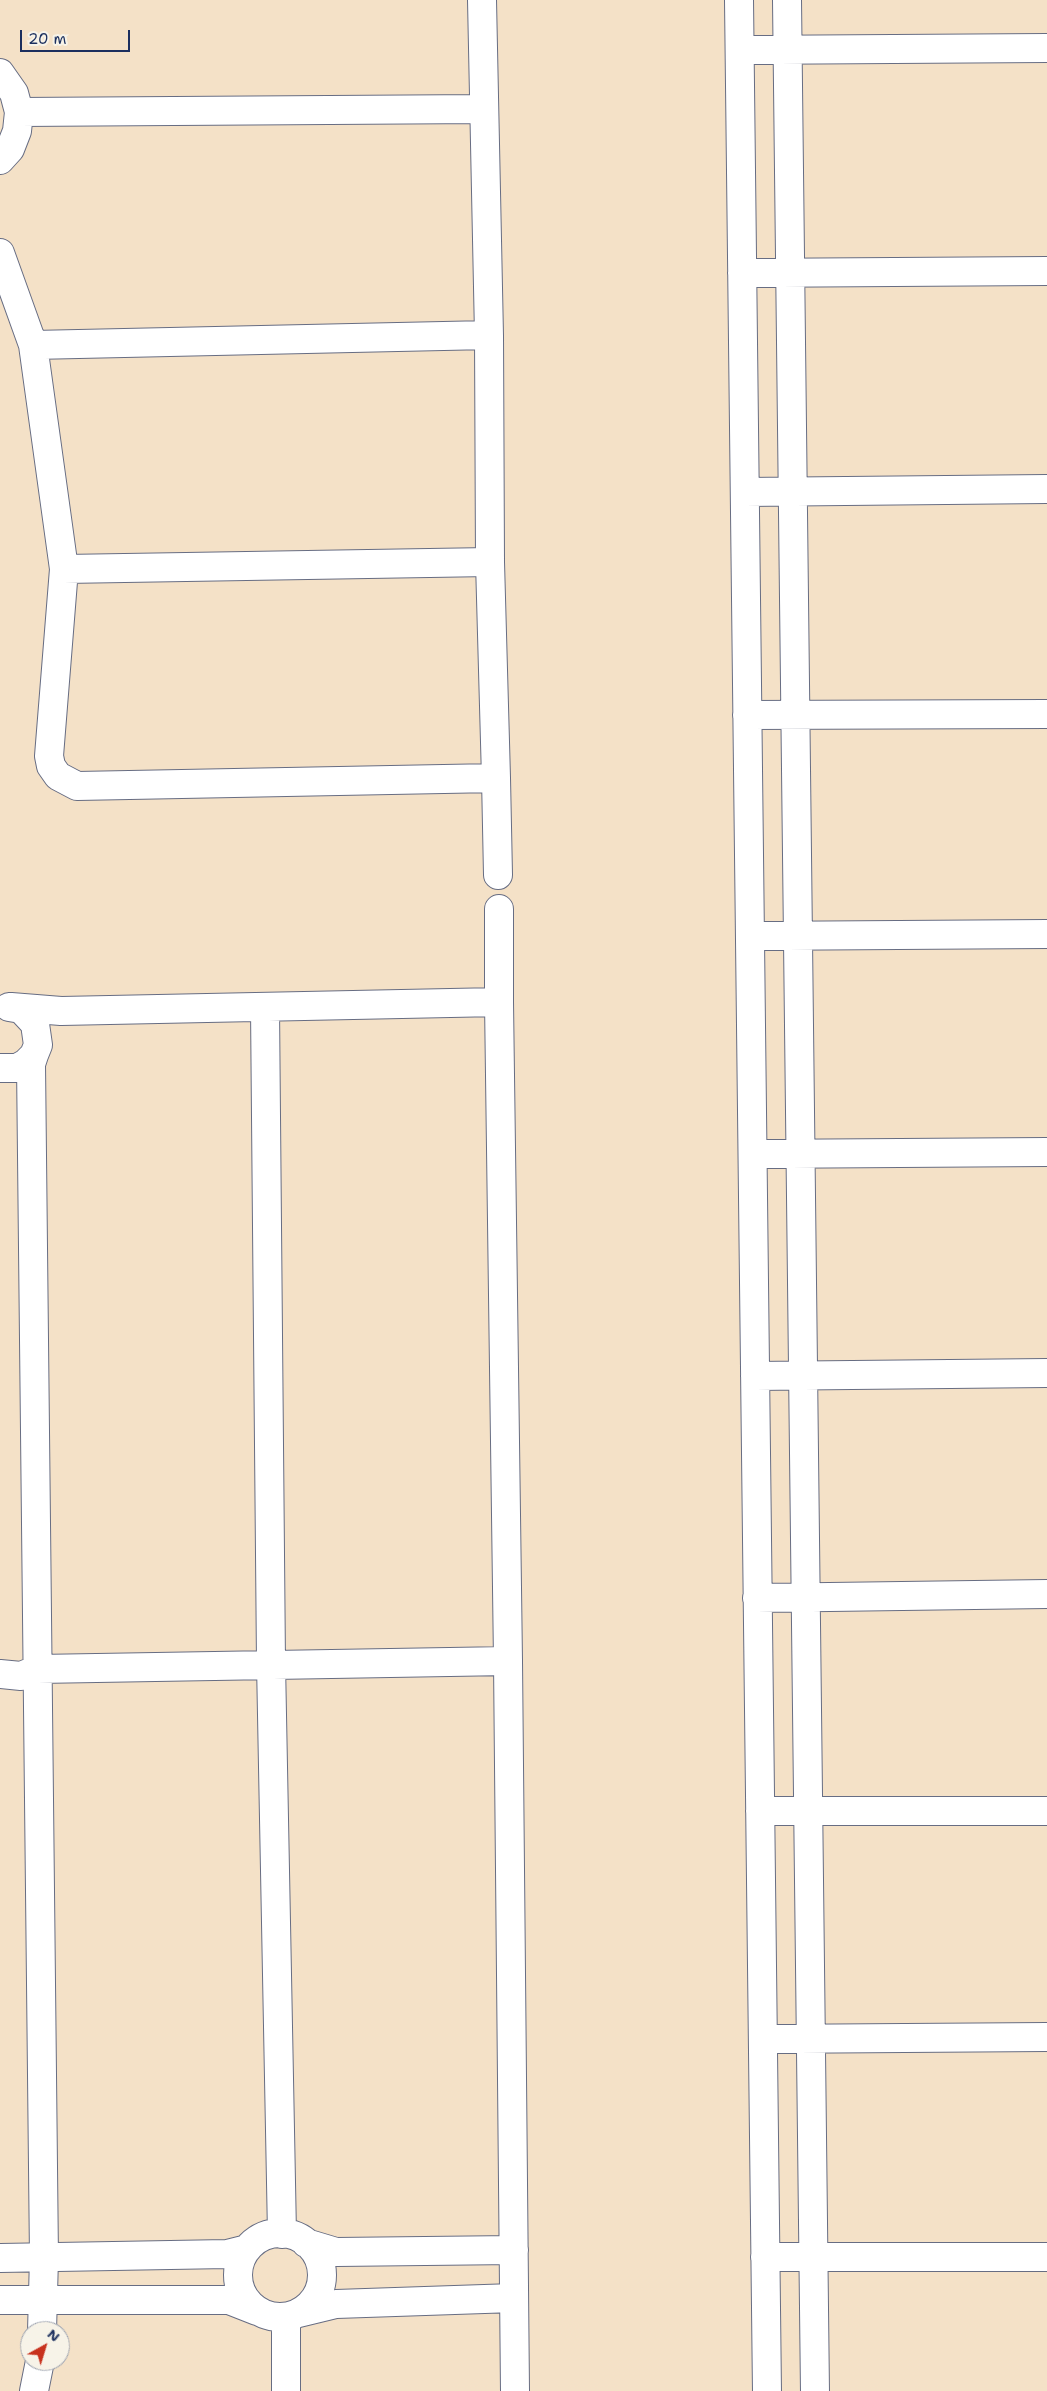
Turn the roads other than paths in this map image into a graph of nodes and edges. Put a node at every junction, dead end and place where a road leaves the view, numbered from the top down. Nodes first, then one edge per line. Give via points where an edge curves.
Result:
1 (482, 0) edge
2 (739, 0) edge
3 (787, 0) edge
4 (1047, 48) edge
5 (740, 50) junction
6 (788, 50) junction
7 (0, 73) edge
8 (484, 109) junction
9 (19, 112) junction
10 (0, 160) edge
11 (0, 253) edge
12 (1047, 271) edge
13 (790, 272) junction
14 (742, 274) junction
15 (489, 334) junction
16 (33, 345) junction
17 (1047, 489) edge
18 (793, 491) junction
19 (745, 492) junction
20 (490, 562) junction
21 (64, 569) junction
22 (1047, 714) edge
23 (747, 715) junction
24 (795, 716) junction
25 (496, 778) junction
26 (498, 875) dead end
27 (499, 909) dead end
28 (1047, 934) edge
29 (798, 935) junction
30 (750, 936) junction
31 (499, 1002) junction
32 (6, 1007) edge
33 (265, 1007) junction
34 (61, 1012) junction
35 (36, 1050) junction
36 (0, 1068) edge
37 (0, 1072) edge
38 (32, 1115) junction
39 (1047, 1152) edge
40 (753, 1154) junction
41 (800, 1154) junction
42 (1047, 1373) edge
43 (803, 1375) junction
44 (755, 1376) junction
45 (1047, 1594) edge
46 (805, 1597) junction
47 (758, 1598) junction
48 (508, 1661) junction
49 (271, 1663) junction
50 (38, 1669) junction
51 (0, 1674) edge
52 (760, 1811) junction
53 (1047, 1811) edge
54 (808, 1812) junction
55 (1047, 2037) edge
56 (810, 2039) junction
57 (763, 2040) junction
58 (294, 2238) junction
59 (247, 2249) junction
60 (514, 2250) junction
61 (765, 2257) junction
62 (1047, 2257) edge
63 (0, 2258) edge
64 (44, 2258) junction
65 (813, 2258) junction
66 (514, 2298) junction
67 (0, 2300) edge
68 (43, 2300) junction
69 (258, 2310) junction
70 (292, 2315) junction
71 (42, 2321) edge
72 (38, 2371) edge
73 (34, 2391) edge
74 (286, 2391) edge
75 (515, 2391) edge
76 (766, 2391) edge
77 (815, 2391) edge

1 - 8 street
2 - 5 street
3 - 6 street
4 - 6 street
5 - 6 street
5 - 14 street
6 - 13 street
7 - 9 street via 14,93
8 - 9 street
8 - 15 street
9 - 10 street via 17,131 10,149
11 - 16 street
12 - 13 street
13 - 14 street
13 - 18 street
14 - 19 street
15 - 16 street
15 - 20 street
16 - 21 street
17 - 18 street
18 - 19 street
18 - 24 street
19 - 23 street
20 - 21 street
20 - 25 street
21 - 25 street via 49,756 51,766 66,782 77,786
22 - 24 street
23 - 24 street
23 - 30 street
24 - 29 street
25 - 26 street
27 - 31 street
28 - 29 street
29 - 30 street
29 - 41 street
30 - 40 street
31 - 33 street
31 - 48 street
32 - 34 street
32 - 35 street via 21,1010 35,1024
33 - 34 street
33 - 49 street
34 - 35 street via 50,1018
35 - 36 street via 26,1063 17,1068
35 - 38 street via 31,1064
37 - 38 street via 24,1097
38 - 50 street
39 - 41 street
40 - 41 street
40 - 44 street
41 - 43 street
42 - 43 street
43 - 44 street
43 - 46 street
44 - 47 street
45 - 46 street
46 - 47 street
46 - 54 street
47 - 52 street
48 - 49 street
48 - 60 street
49 - 50 street
49 - 58 street
50 - 51 street via 21,1676
50 - 64 street
52 - 54 street
52 - 57 street
53 - 54 street
54 - 56 street
55 - 56 street
56 - 57 street
56 - 65 street
57 - 61 street
58 - 59 street via 268,2235
58 - 60 street via 336,2252
58 - 70 street via 320,2264 322,2277 311,2304
59 - 64 street via 228,2254
59 - 69 street via 238,2273 240,2288 246,2301
60 - 66 street
61 - 65 street
61 - 76 street
62 - 65 street
63 - 64 street
64 - 68 street
65 - 77 street
66 - 70 street via 336,2304
66 - 75 street
67 - 68 street
68 - 69 street via 229,2300
68 - 71 street
69 - 70 street via 271,2316
70 - 74 street
72 - 73 street

